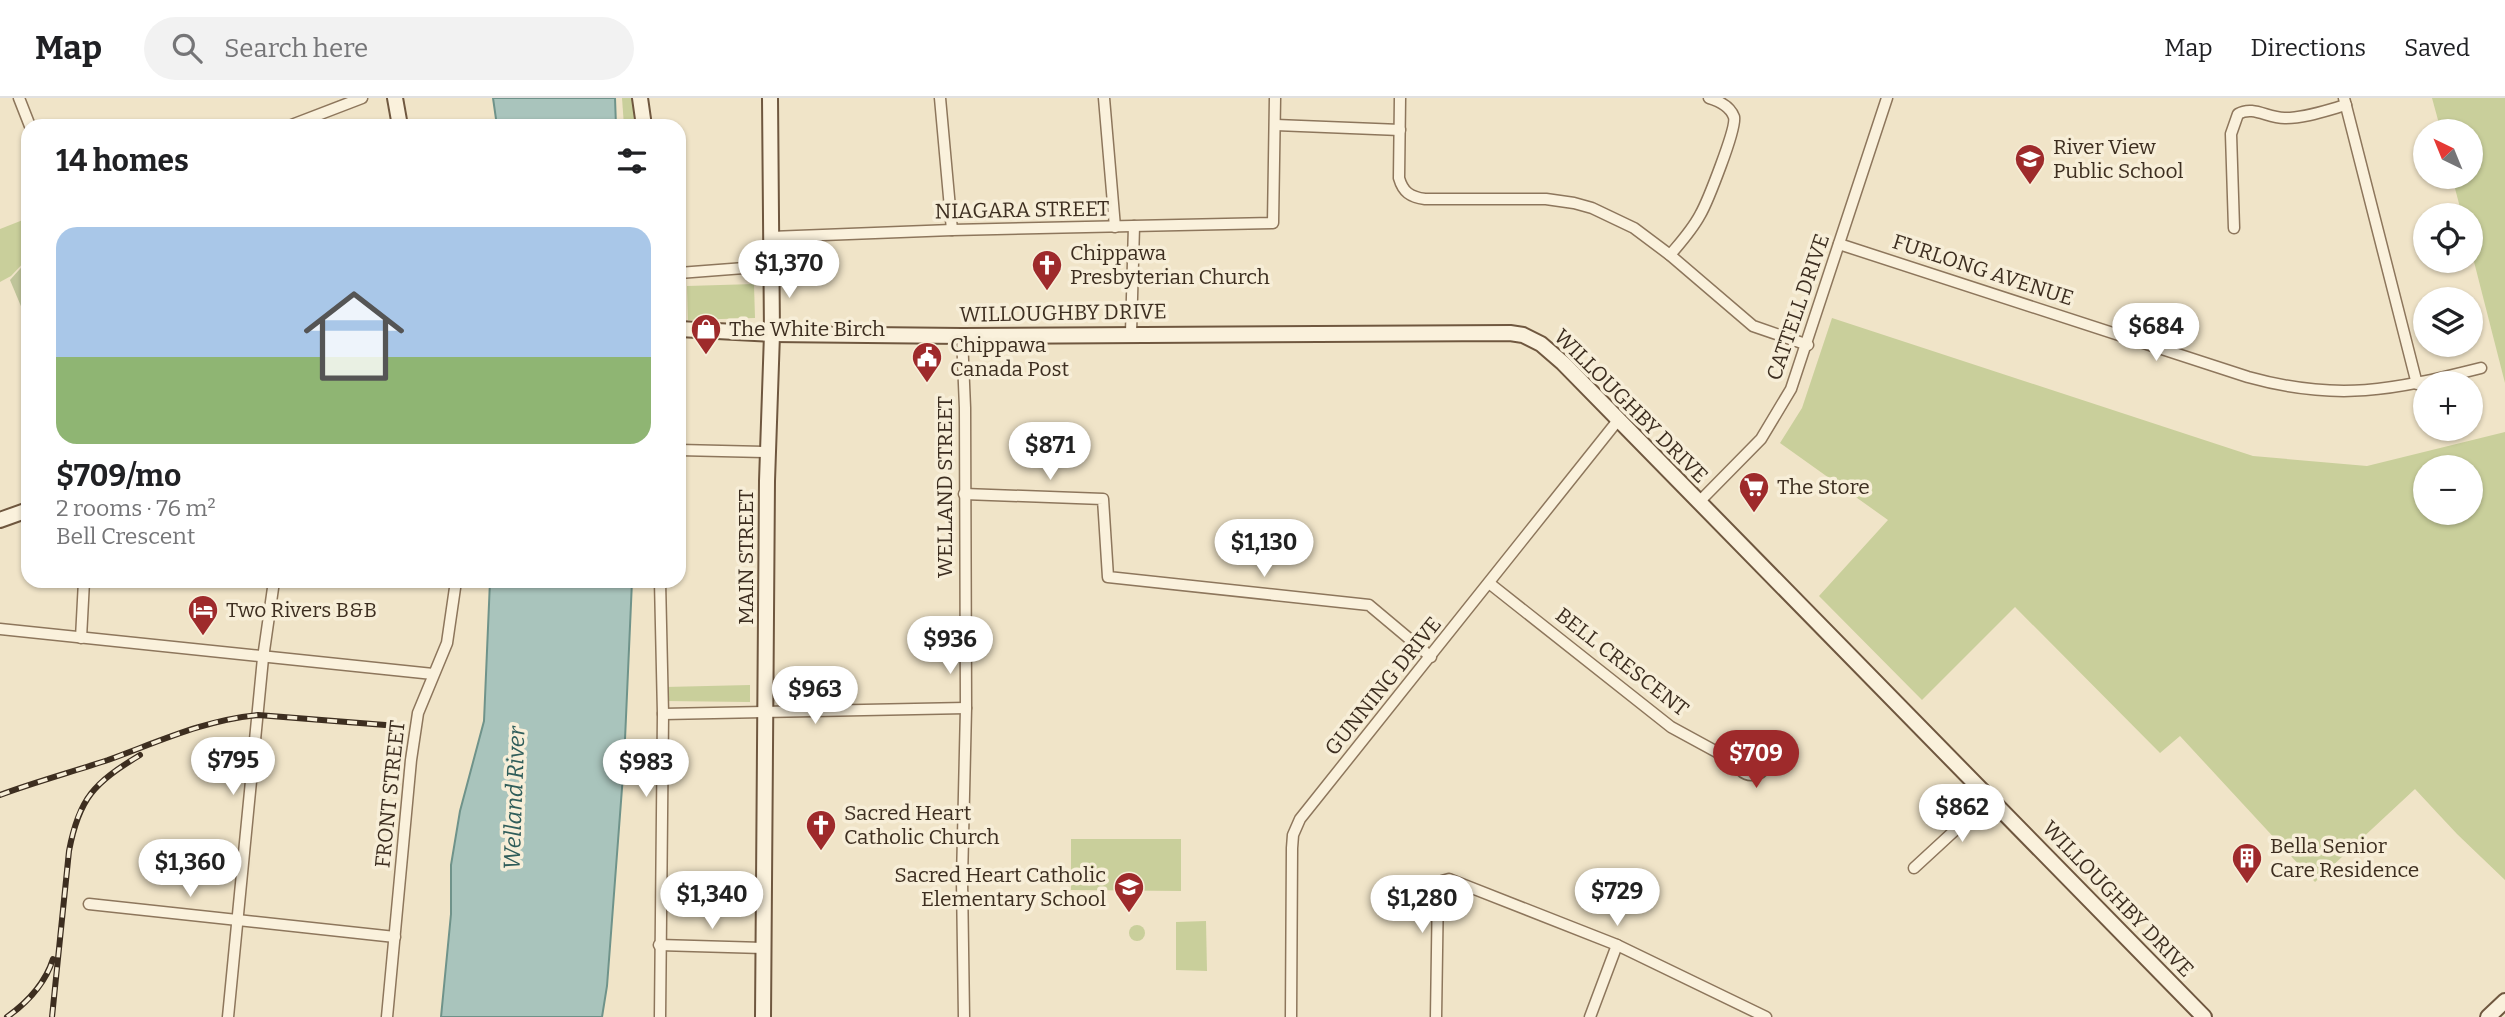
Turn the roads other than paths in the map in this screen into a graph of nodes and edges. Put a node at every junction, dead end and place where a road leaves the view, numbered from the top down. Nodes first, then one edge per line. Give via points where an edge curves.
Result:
1 (19, 98) edge
2 (362, 98) edge
3 (395, 98) edge
4 (640, 98) edge
5 (770, 98) edge
6 (940, 98) edge
7 (1104, 98) edge
8 (1275, 98) edge
9 (1400, 98) edge
10 (1709, 98) edge
11 (1887, 98) edge
12 (2345, 101) edge
13 (27, 119) edge
14 (307, 119) edge
15 (399, 119) edge
16 (643, 119) edge
17 (1276, 125) junction
18 (1400, 130) junction
19 (1134, 226) junction
20 (1115, 227) junction
21 (2234, 228) dead end
22 (952, 230) junction
23 (771, 237) junction
24 (1839, 244) junction
25 (1670, 255) junction
26 (771, 266) junction
27 (686, 272) edge
28 (686, 329) edge
29 (772, 334) junction
30 (1131, 334) junction
31 (962, 335) junction
32 (1808, 345) junction
33 (2481, 368) dead end
34 (2414, 371) edge
35 (2469, 371) edge
36 (2413, 385) edge
37 (1619, 419) junction
38 (686, 450) edge
39 (768, 453) junction
40 (964, 494) junction
41 (1699, 502) junction
42 (21, 512) edge
43 (0, 520) edge
44 (1489, 583) junction
45 (84, 588) edge
46 (273, 588) edge
47 (455, 588) edge
48 (660, 588) edge
49 (0, 629) edge
50 (81, 638) junction
51 (1431, 657) junction
52 (264, 658) junction
53 (433, 674) junction
54 (966, 708) junction
55 (766, 712) junction
56 (663, 714) junction
57 (1737, 763) dead end
58 (1990, 798) junction
59 (1914, 868) dead end
60 (89, 904) dead end
61 (236, 918) junction
62 (395, 937) junction
63 (1618, 944) junction
64 (659, 945) junction
65 (763, 948) junction
66 (2505, 1001) edge
67 (228, 1017) edge
68 (387, 1017) edge
69 (660, 1017) edge
70 (762, 1017) edge
71 (964, 1017) edge
72 (1291, 1017) edge
73 (1436, 1017) edge
74 (1590, 1017) edge
75 (1766, 1017) edge
76 (2204, 1017) edge
77 (2488, 1017) edge

1 - 13 street
2 - 14 street
3 - 15 street
4 - 16 street
5 - 23 street, MAIN STREET
6 - 22 street
7 - 20 street
8 - 17 street
9 - 18 street
10 - 25 street via 1722,102 1734,116 1734,131 1704,208
11 - 24 street, CATTELL DRIVE
12 - 21 street via 2284,119 2254,110 2238,114 2231,134
12 - 34 street
17 - 18 street
17 - 19 street, NIAGARA STREET via 1273,223
18 - 25 street via 1399,178 1411,196 1574,203 1620,220
19 - 20 street, NIAGARA STREET
19 - 30 street
20 - 22 street, NIAGARA STREET
22 - 23 street, NIAGARA STREET
23 - 26 street, MAIN STREET
24 - 32 street, CATTELL DRIVE
24 - 36 street, FURLONG AVENUE via 2269,383 2332,392
25 - 32 street via 1744,320
26 - 27 street
26 - 29 street, MAIN STREET
28 - 29 street, WILLOUGHBY DRIVE
29 - 31 street, WILLOUGHBY DRIVE
29 - 39 street, MAIN STREET
30 - 31 street, WILLOUGHBY DRIVE
30 - 37 street, WILLOUGHBY DRIVE via 1510,332 1541,344
31 - 40 street, WELLAND STREET
32 - 41 street, CATTELL DRIVE via 1769,428
33 - 35 street, FURLONG AVENUE
37 - 41 street, WILLOUGHBY DRIVE
37 - 44 street, GUNNING DRIVE
38 - 39 street
39 - 55 street, MAIN STREET
40 - 51 street via 1103,499 1108,577 1368,606
40 - 54 street, WELLAND STREET
41 - 58 street, WILLOUGHBY DRIVE
42 - 43 street
44 - 51 street, GUNNING DRIVE
44 - 57 street, BELL CRESCENT via 1671,727
45 - 50 street
46 - 52 street
47 - 53 street, FRONT STREET via 447,643
48 - 56 street
49 - 50 street
50 - 52 street
51 - 72 street, GUNNING DRIVE via 1296,827
52 - 53 street
52 - 61 street
53 - 62 street, FRONT STREET via 418,713 411,760
54 - 55 street
54 - 71 street, WELLAND STREET
55 - 56 street
55 - 65 street, MAIN STREET
56 - 64 street
58 - 59 street
58 - 76 street, WILLOUGHBY DRIVE
60 - 61 street
61 - 62 street
61 - 67 street
62 - 68 street, FRONT STREET
63 - 73 street via 1449,879 1442,881 1438,886
63 - 74 street
63 - 75 street
64 - 65 street
64 - 69 street
65 - 70 street, MAIN STREET
66 - 77 street

